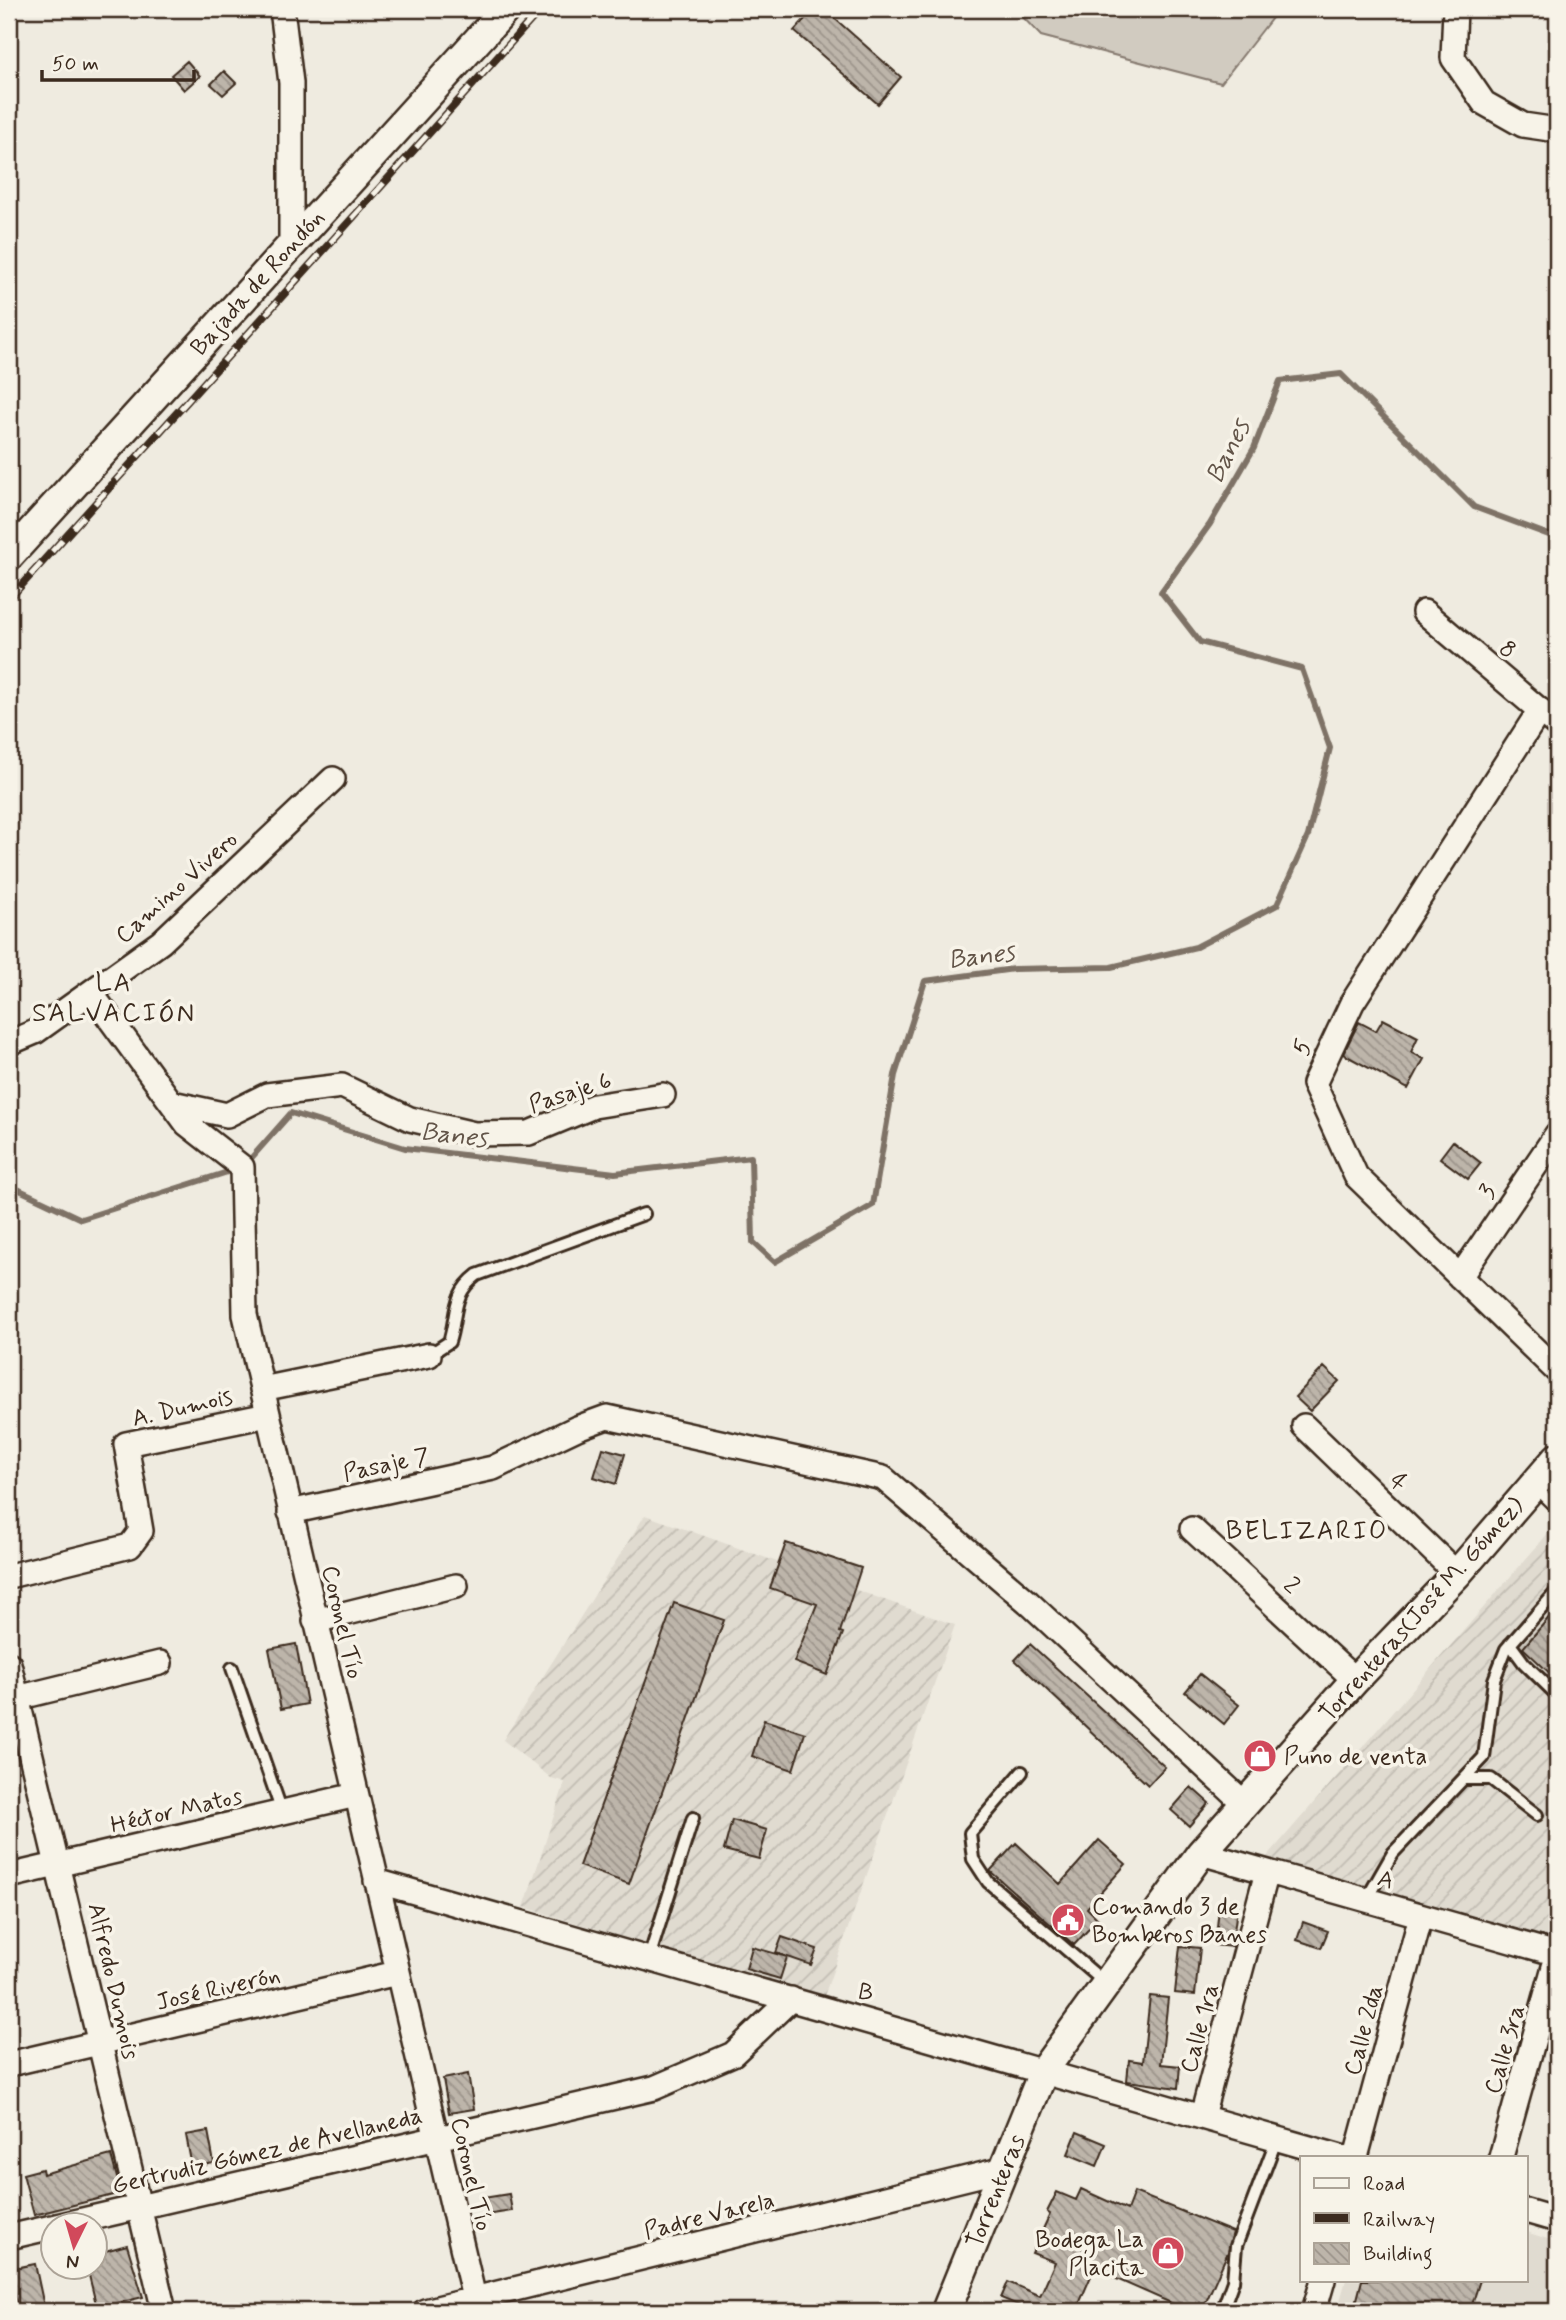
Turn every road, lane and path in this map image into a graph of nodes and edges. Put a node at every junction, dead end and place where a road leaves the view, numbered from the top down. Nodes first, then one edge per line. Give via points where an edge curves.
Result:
1 (282, 9) edge
2 (506, 9) edge
3 (1455, 9) edge
4 (1557, 130) edge
5 (291, 245) junction
6 (9, 556) edge
7 (1424, 612) dead end
8 (1549, 718) edge
9 (332, 779) dead end
10 (91, 993) junction
11 (9, 1044) edge
12 (663, 1095) dead end
13 (172, 1103) junction
14 (1557, 1134) edge
15 (644, 1214) dead end
16 (1460, 1277) junction
17 (429, 1355) joint
18 (1557, 1371) edge
19 (262, 1389) junction
20 (268, 1415) junction
21 (1304, 1426) dead end
22 (1556, 1462) edge
23 (1534, 1486) junction
24 (1557, 1508) edge
25 (290, 1511) junction
26 (1192, 1529) dead end
27 (1457, 1574) junction
28 (9, 1576) edge
29 (456, 1586) dead end
30 (1557, 1591) edge
31 (316, 1621) junction
32 (1510, 1644) junction
33 (160, 1663) dead end
34 (9, 1664) edge
35 (232, 1668) dead end
36 (1356, 1679) junction
37 (1557, 1695) edge
38 (17, 1698) junction
39 (1022, 1772) dead end
40 (1464, 1779) junction
41 (355, 1795) junction
42 (1245, 1804) junction
43 (282, 1812) junction
44 (1537, 1815) dead end
45 (693, 1818) dead end
46 (1201, 1853) junction
47 (59, 1864) junction
48 (1267, 1872) junction
49 (9, 1876) edge
50 (376, 1881) junction
51 (1366, 1900) junction
52 (1421, 1916) junction
53 (1557, 1955) edge
54 (649, 1958) junction
55 (397, 1973) junction
56 (1106, 1984) junction
57 (791, 1998) junction
58 (101, 2043) junction
59 (9, 2064) edge
60 (1044, 2070) junction
61 (1202, 2116) junction
62 (436, 2137) junction
63 (1277, 2138) junction
64 (1338, 2156) edge
65 (1356, 2156) edge
66 (1501, 2156) edge
67 (1004, 2169) junction
68 (140, 2206) junction
69 (1528, 2212) edge
70 (108, 2214) edge
71 (1557, 2220) edge
72 (38, 2230) edge
73 (9, 2237) edge
74 (1322, 2282) edge
75 (476, 2306) edge
76 (952, 2310) edge
77 (164, 2311) edge
78 (425, 2311) edge
79 (1222, 2311) edge
80 (1314, 2311) edge

1 - 5 street via 291,83
2 - 5 street, Bajada de Rondón
3 - 4 street via 1453,58 1484,103 1524,125
5 - 6 street, Bajada de Rondón
7 - 8 street, 8
8 - 16 street, 5 via 1352,1003 1314,1084 1356,1175
9 - 10 street, Camino Vivero via 161,942
10 - 11 street, Camino Vivero via 35,1032
10 - 13 street, Coronel Tío
12 - 13 street, Pasaje 6 via 594,1106 529,1133 474,1134 410,1119 342,1086 267,1095 227,1115
13 - 19 street, Coronel Tío via 187,1124 242,1167 245,1315
14 - 16 street, 3
15 - 17 lane via 477,1275 463,1285 456,1301 449,1342
16 - 18 street, 5
17 - 19 street
19 - 20 street, Coronel Tío
20 - 25 street, Coronel Tío
20 - 28 street, A. Dumois via 126,1444 141,1531 138,1540 130,1546
21 - 27 street, 4
22 - 23 street, Torrenteras(José M. Gómez)
23 - 24 lane
23 - 27 street, Torrenteras(José M. Gómez)
25 - 31 street, Coronel Tío
25 - 42 street, Pasaje 7 via 493,1468 607,1418 883,1478 1028,1602
26 - 36 street, 2
27 - 36 street, Torrenteras(José M. Gómez)
29 - 31 street
30 - 32 lane
31 - 41 street, Coronel Tío
32 - 37 lane
32 - 40 lane via 1494,1680 1484,1758
33 - 38 street
34 - 38 street, Alfredo Dumois
35 - 43 lane
36 - 42 street, Torrenteras(José M. Gómez)
38 - 47 street, Alfredo Dumois
39 - 56 lane via 970,1833 973,1859 988,1882
40 - 44 lane via 1491,1779
40 - 51 lane via 1393,1853
41 - 43 street, Héctor Matos
41 - 50 street, Coronel Tío
42 - 46 street, Torrenteras(José M. Gómez)
43 - 47 street, Héctor Matos
45 - 54 lane
46 - 48 street, A
46 - 56 street, Torrenteras(José M. Gómez)
47 - 49 street, Héctor Matos
47 - 58 street, Alfredo Dumois
48 - 51 street, A
48 - 61 street, Calle 1ra
50 - 54 street, B
50 - 55 street, Coronel Tío
51 - 52 street, A
52 - 53 street, A
52 - 65 street, Calle 2da
53 - 66 street, Calle 3ra
54 - 57 street, B
55 - 58 street, José Riverón
55 - 62 street, Coronel Tío
56 - 60 street, Torrenteras
57 - 60 street, B
57 - 62 street, Gertrudiz Gómez de Avellaneda via 733,2054 654,2088
58 - 59 street, José Riverón
58 - 68 street, Alfredo Dumois
60 - 61 street, B
60 - 67 street, Torrenteras
61 - 63 street, B
62 - 68 street, Gertrudiz Gómez de Avellaneda
62 - 75 street, Coronel Tío
63 - 64 street, B
63 - 79 lane via 1236,2246 1233,2281
67 - 75 street, Padre Varela
67 - 76 street, Torrenteras
68 - 70 street, Gertrudiz Gómez de Avellaneda
68 - 77 street, Alfredo Dumois
69 - 71 street
72 - 73 street, Gertrudiz Gómez de Avellaneda
74 - 80 street
75 - 78 street, Padre Varela

